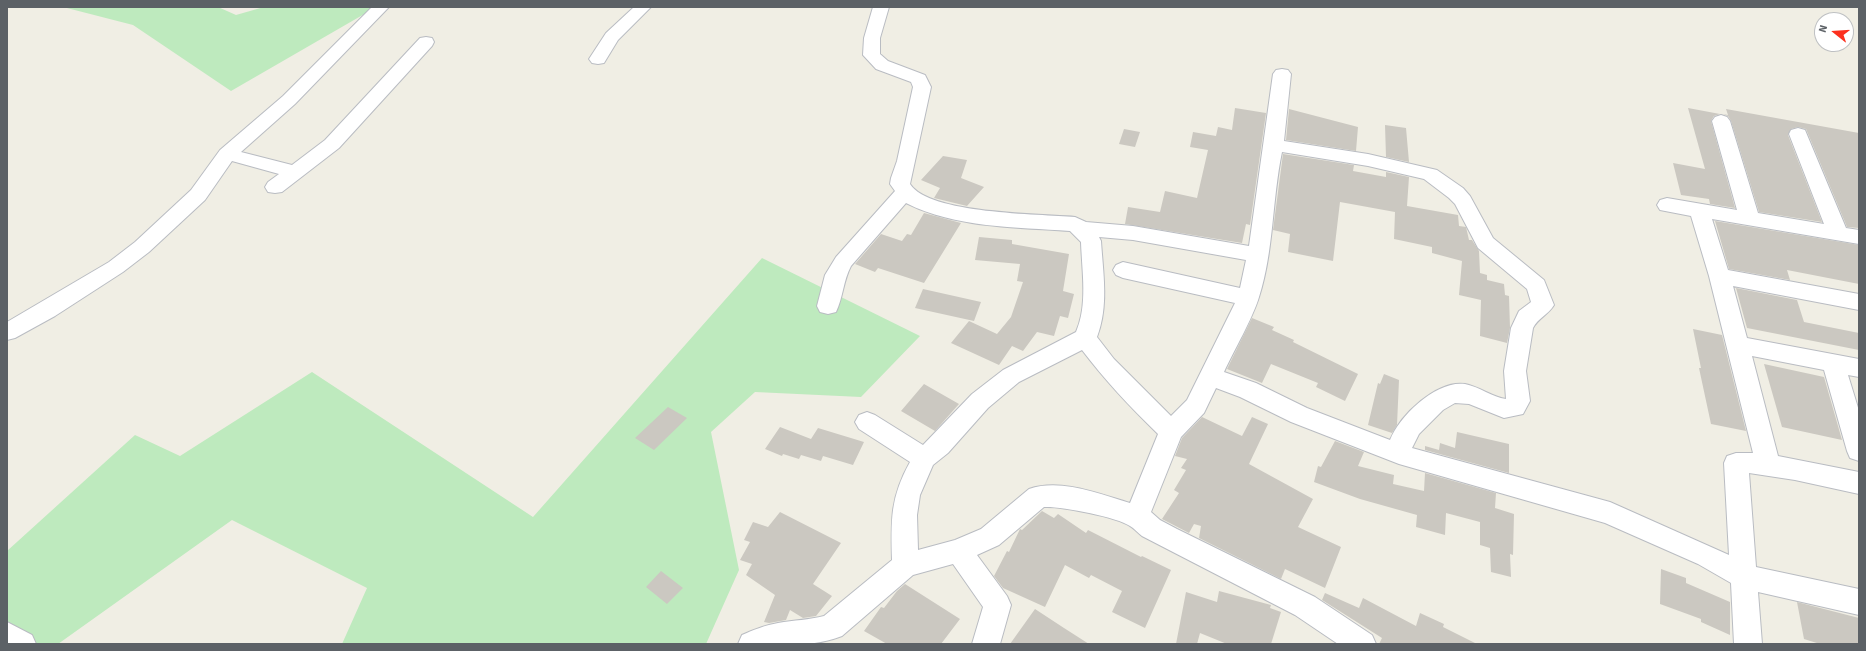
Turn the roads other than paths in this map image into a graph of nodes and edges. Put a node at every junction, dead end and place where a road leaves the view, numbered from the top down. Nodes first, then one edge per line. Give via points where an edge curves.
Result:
1 (381, 7) edge
2 (643, 7) edge
3 (881, 7) edge
4 (426, 42) dead end
5 (598, 58) dead end
6 (1282, 74) dead end
7 (1721, 121) dead end
8 (1798, 134) dead end
9 (1274, 145) junction
10 (227, 154) junction
11 (295, 172) junction
12 (275, 187) dead end
13 (904, 193) junction
14 (1667, 205) dead end
15 (1700, 211) junction
16 (1749, 218) junction
17 (1081, 228) junction
18 (1838, 234) junction
19 (1859, 238) edge
20 (1258, 255) junction
21 (1123, 270) dead end
22 (1720, 276) junction
23 (1248, 298) junction
24 (1859, 302) edge
25 (828, 306) dead end
26 (7, 332) edge
27 (1085, 338) junction
28 (1738, 345) junction
29 (1833, 363) junction
30 (1859, 368) edge
31 (1211, 376) junction
32 (867, 422) dead end
33 (1171, 430) junction
34 (1859, 451) edge
35 (1398, 454) junction
36 (924, 458) junction
37 (1768, 465) junction
38 (1859, 483) edge
39 (1137, 516) junction
40 (959, 551) junction
41 (905, 565) junction
42 (1743, 576) junction
43 (1859, 602) edge
44 (7, 636) edge
45 (22, 644) edge
46 (752, 644) edge
47 (986, 644) edge
48 (1362, 644) edge
49 (1748, 644) edge

1 - 10 street via 289,100
2 - 5 street via 612,37
3 - 13 street via 872,38 871,55 882,64 919,79 922,87 900,179
4 - 11 street via 332,144
6 - 9 street
7 - 16 street
8 - 18 street
9 - 20 street via 1267,179
9 - 35 street via 1368,160 1430,174 1463,201 1485,243 1536,286 1542,305 1527,317 1522,328 1516,371 1518,405 1512,408 1499,406 1471,394 1460,393 1444,398 1432,404 1405,433
10 - 11 street
10 - 26 street via 198,195 142,247 116,267
11 - 12 street
13 - 17 street via 911,200 964,215 1075,224
13 - 25 street via 843,262 836,275
14 - 15 street
15 - 16 street
15 - 22 street
16 - 18 street
17 - 20 street via 1133,233
17 - 27 street via 1091,241 1094,306
18 - 19 street
20 - 23 street
21 - 23 street
22 - 24 street
22 - 28 street
23 - 31 street
27 - 33 street via 1144,406
27 - 36 street via 1011,376 980,401 939,446
28 - 29 street
28 - 37 street
29 - 30 street
29 - 34 street
31 - 33 street via 1196,406
31 - 35 street via 1248,390 1299,415
32 - 36 street
33 - 39 street
35 - 42 street via 1610,513 1707,556
36 - 41 street via 907,495 904,514
37 - 38 street
37 - 42 street via 1738,462 1735,465
39 - 40 street via 1089,502 1046,495 1038,497 990,537
39 - 48 street via 1151,528 1305,606
40 - 41 street
40 - 47 street via 997,605
41 - 46 street via 832,627 811,633 777,636
42 - 43 street
42 - 49 street
44 - 45 street

